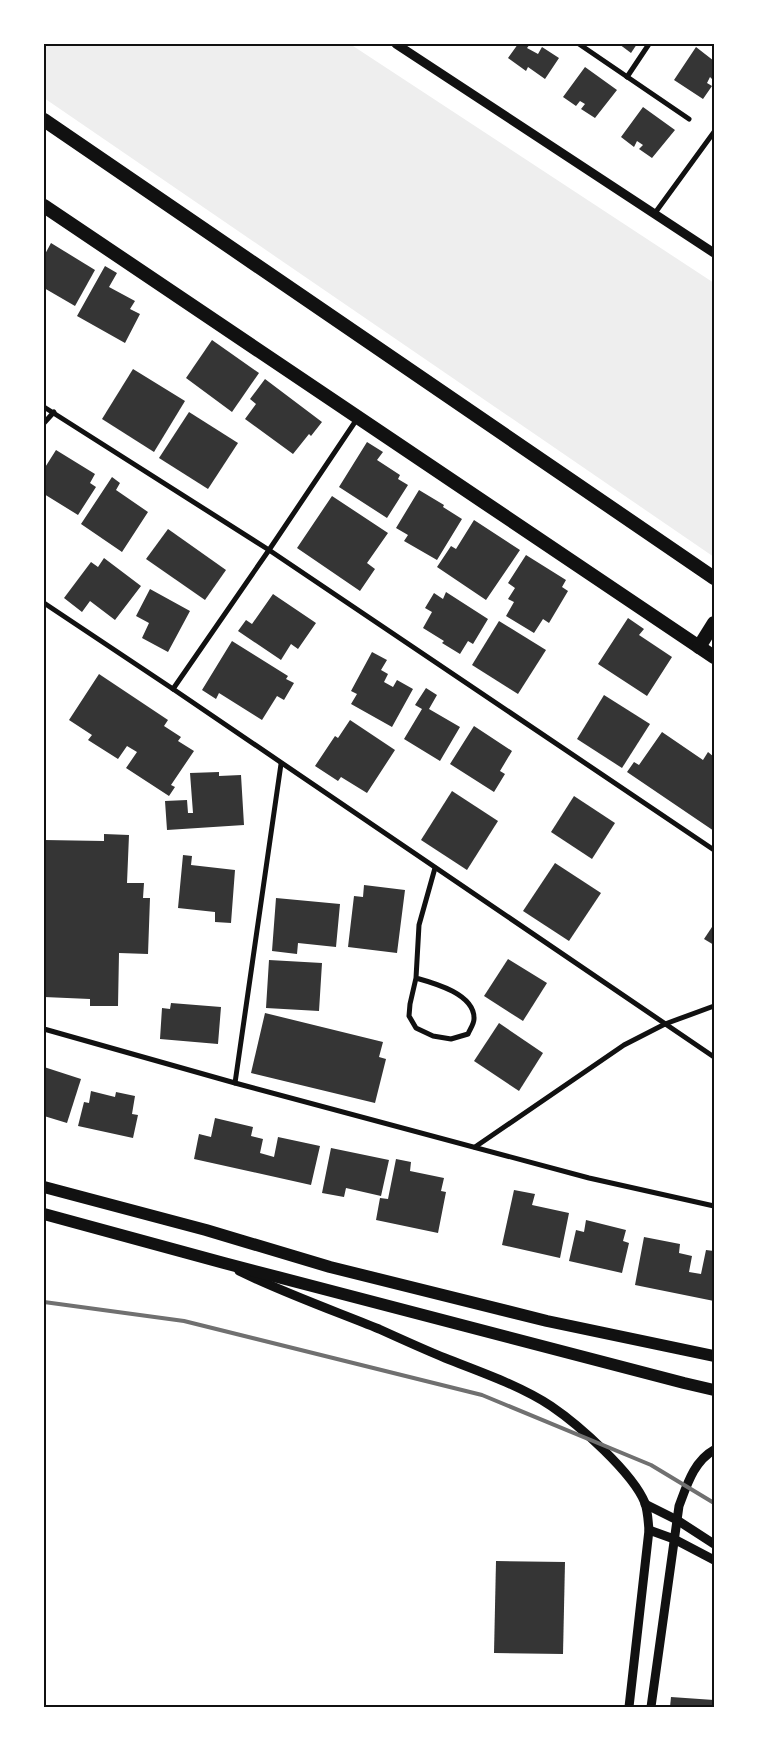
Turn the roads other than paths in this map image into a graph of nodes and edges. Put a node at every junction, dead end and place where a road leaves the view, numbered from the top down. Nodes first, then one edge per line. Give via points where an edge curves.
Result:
1 (396, 44) edge
2 (579, 44) edge
3 (650, 44) edge
4 (627, 77) junction
5 (689, 119) dead end
6 (44, 120) edge
7 (714, 132) edge
8 (44, 206) edge
9 (655, 213) junction
10 (714, 253) edge
11 (44, 407) edge
12 (54, 412) junction
13 (358, 417) junction
14 (44, 423) edge
15 (269, 550) junction
16 (714, 578) edge
17 (44, 603) edge
18 (714, 623) edge
19 (699, 647) junction
20 (714, 657) edge
21 (173, 689) junction
22 (281, 764) junction
23 (714, 850) edge
24 (436, 868) junction
25 (416, 978) junction
26 (714, 1006) edge
27 (665, 1024) junction
28 (44, 1028) edge
29 (714, 1058) edge
30 (235, 1083) junction
31 (475, 1147) junction
32 (44, 1187) edge
33 (714, 1206) edge
34 (44, 1214) edge
35 (224, 1263) junction
36 (714, 1356) edge
37 (714, 1390) edge
38 (714, 1450) edge
39 (645, 1504) junction
40 (677, 1520) junction
41 (649, 1530) junction
42 (674, 1540) junction
43 (714, 1544) edge
44 (714, 1560) edge
45 (628, 1707) edge
46 (651, 1707) edge

1 - 9 street
2 - 4 street
3 - 4 street
4 - 5 street
6 - 16 highway
7 - 9 street
8 - 13 highway
9 - 10 street
11 - 12 street
12 - 14 street
12 - 15 street
13 - 15 street
13 - 19 highway
15 - 21 street
15 - 23 street
17 - 21 street
18 - 19 highway
19 - 20 highway
21 - 22 street
22 - 24 street
22 - 30 street
24 - 25 street via 419,925
24 - 27 street
25 - 25 street via 410,1004 411,1021 416,1028 433,1036 451,1039 468,1034 474,1020 468,1003 449,990
26 - 27 street
27 - 29 street
27 - 31 street via 624,1046
28 - 30 street
30 - 31 street
31 - 33 street via 589,1178
32 - 36 main road via 330,1267 547,1321
34 - 35 main road
35 - 37 main road
35 - 39 street via 277,1289 524,1391 570,1419 609,1456 636,1487
38 - 40 street via 699,1462 686,1486
39 - 40 street
39 - 41 street
40 - 42 street
40 - 43 street
41 - 42 street
41 - 45 street
42 - 44 street
42 - 46 street

